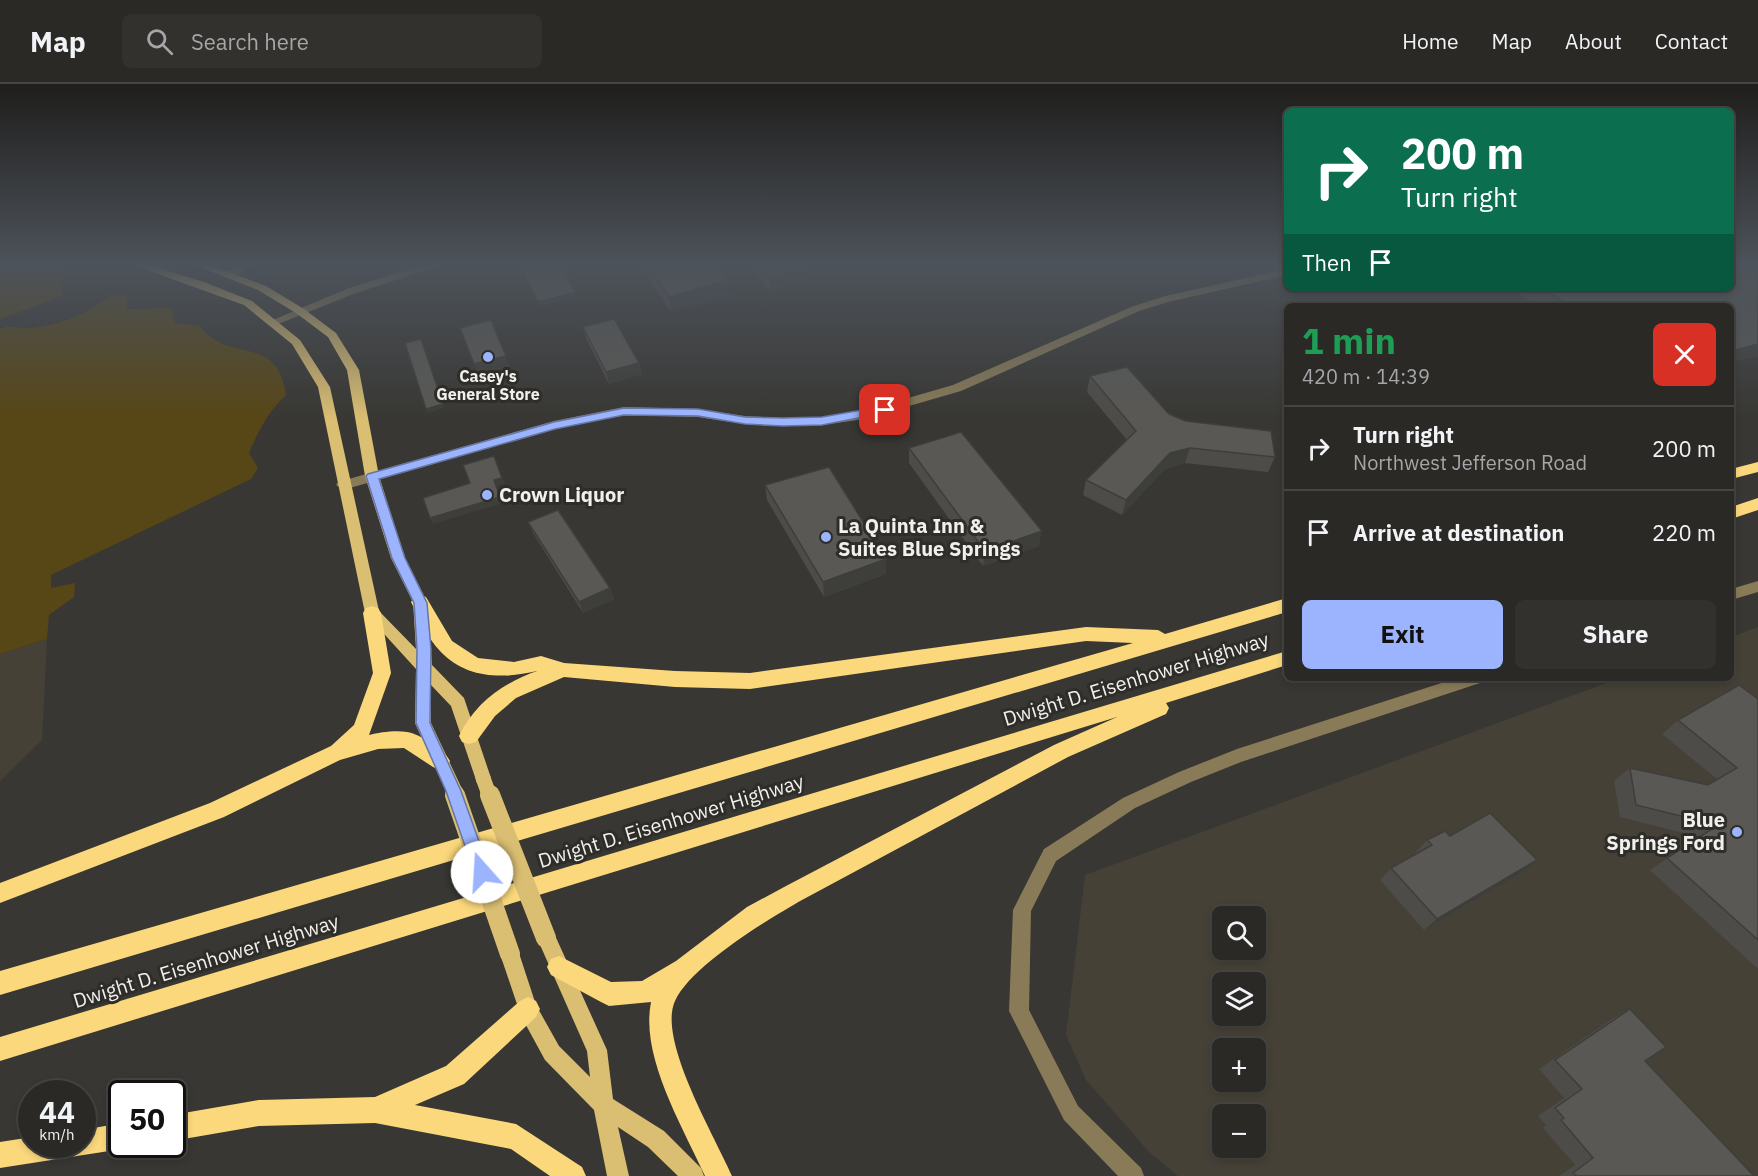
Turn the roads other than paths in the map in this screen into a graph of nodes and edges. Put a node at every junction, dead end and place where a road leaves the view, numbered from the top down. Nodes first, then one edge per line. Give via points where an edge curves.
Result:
1 (267, 317) edge
2 (286, 317) edge
3 (308, 317) edge
4 (1118, 317) edge
5 (274, 322) junction
6 (1758, 467) edge
7 (1734, 473) edge
8 (372, 476) junction
9 (343, 485) junction
10 (1758, 504) edge
11 (1734, 512) edge
12 (1758, 586) edge
13 (1734, 594) edge
14 (420, 603) junction
15 (1284, 606) edge
16 (372, 613) junction
17 (1175, 638) junction
18 (1284, 659) edge
19 (423, 667) junction
20 (564, 670) junction
21 (1232, 676) junction
22 (1468, 681) edge
23 (469, 736) junction
24 (334, 753) junction
25 (440, 761) junction
26 (0, 893) edge
27 (559, 967) junction
28 (684, 969) junction
29 (0, 983) edge
30 (528, 1008) junction
31 (0, 1049) edge
32 (603, 1105) junction
33 (375, 1110) junction
34 (186, 1126) edge
35 (18, 1152) edge
36 (0, 1155) edge
37 (573, 1176) edge
38 (618, 1176) edge
39 (693, 1176) edge
40 (719, 1176) edge
41 (1133, 1176) edge

1 - 5 main road
2 - 5 street
3 - 8 main road via 332,335 353,370
4 - 8 street via 957,388 864,415 783,422 698,413 624,411 554,425
5 - 9 main road via 296,342 324,387
6 - 7 highway
8 - 9 street
8 - 14 main road via 398,558
9 - 16 main road
10 - 11 highway
12 - 13 street
14 - 19 main road
14 - 20 highway via 446,646 473,665 514,669 541,663
15 - 17 highway, Dwight D. Eisenhower Highway
16 - 19 main road
16 - 24 highway via 382,673 362,730
17 - 20 highway via 1086,634 750,681
17 - 29 highway, Dwight D. Eisenhower Highway
18 - 21 highway, Dwight D. Eisenhower Highway
19 - 23 main road via 458,704
19 - 25 main road via 423,723
20 - 23 highway via 527,681 504,694 483,713
21 - 28 highway via 1061,752 794,892 755,915
21 - 31 highway, Dwight D. Eisenhower Highway
22 - 41 street via 1237,756 1185,777 1129,803 1050,855 1022,910 1019,1011 1071,1113
23 - 27 main road, bridge
24 - 25 highway via 378,741 407,740
24 - 26 highway via 217,810
25 - 30 main road, bridge via 454,791
27 - 28 highway via 609,994 645,993
27 - 32 main road via 597,1050
28 - 40 highway via 663,1000 661,1037 664,1053
30 - 32 main road via 552,1053
30 - 33 highway via 456,1075
32 - 38 main road
32 - 39 main road via 656,1139
33 - 34 highway via 259,1113
33 - 37 highway via 516,1137
35 - 36 highway

